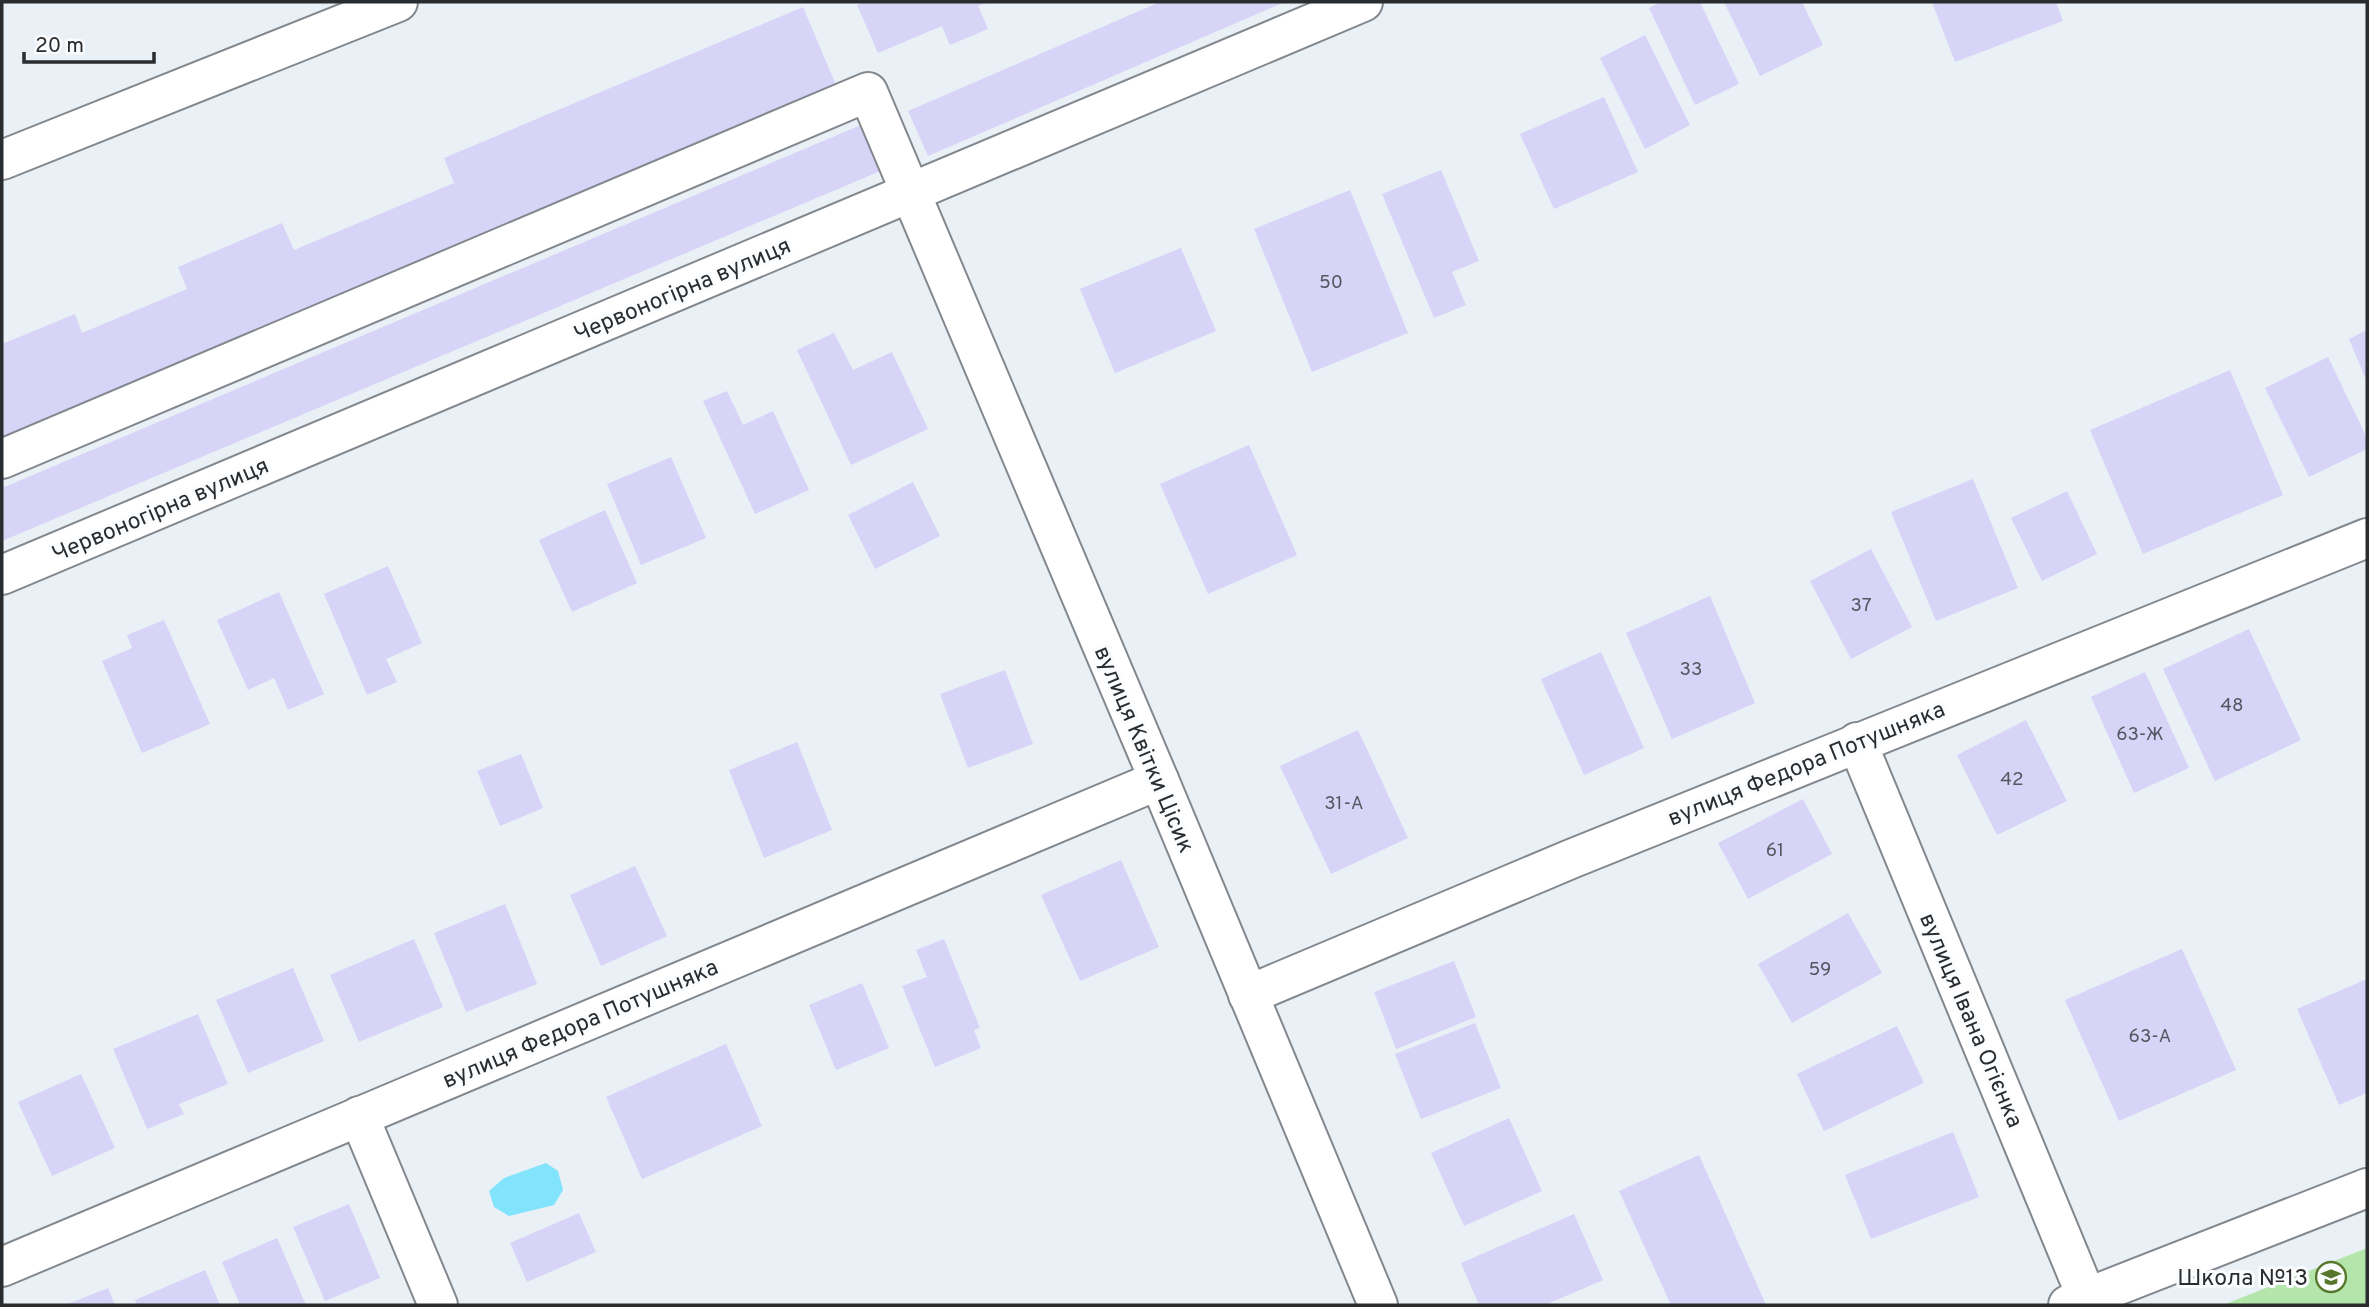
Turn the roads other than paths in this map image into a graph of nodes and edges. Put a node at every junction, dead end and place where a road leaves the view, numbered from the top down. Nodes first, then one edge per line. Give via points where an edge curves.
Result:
1 (398, 2) edge
2 (1363, 2) edge
3 (2, 160) edge
4 (910, 193) junction
5 (2, 459) edge
6 (2367, 538) edge
7 (2, 575) edge
8 (1857, 742) junction
9 (1159, 780) junction
10 (1248, 995) junction
11 (359, 1116) junction
12 (2367, 1188) edge
13 (2, 1267) edge
14 (2078, 1302) edge
15 (438, 1305) edge
16 (1378, 1305) edge

1 - 3 street
2 - 4 street, Червоногірна вулиця
4 - 5 street, вулиця Квітки Цісик via 868,92
4 - 7 street, Червоногірна вулиця
4 - 9 street, вулиця Квітки Цісик
6 - 8 street, вулиця Федора Потушняка
8 - 10 street, вулиця Федора Потушняка
8 - 14 street, вулиця Івана Огієнка
9 - 10 street, вулиця Квітки Цісик
9 - 11 street, вулиця Федора Потушняка
10 - 16 street, вулиця Квітки Цісик
11 - 13 street, вулиця Федора Потушняка
11 - 15 street
12 - 14 street

